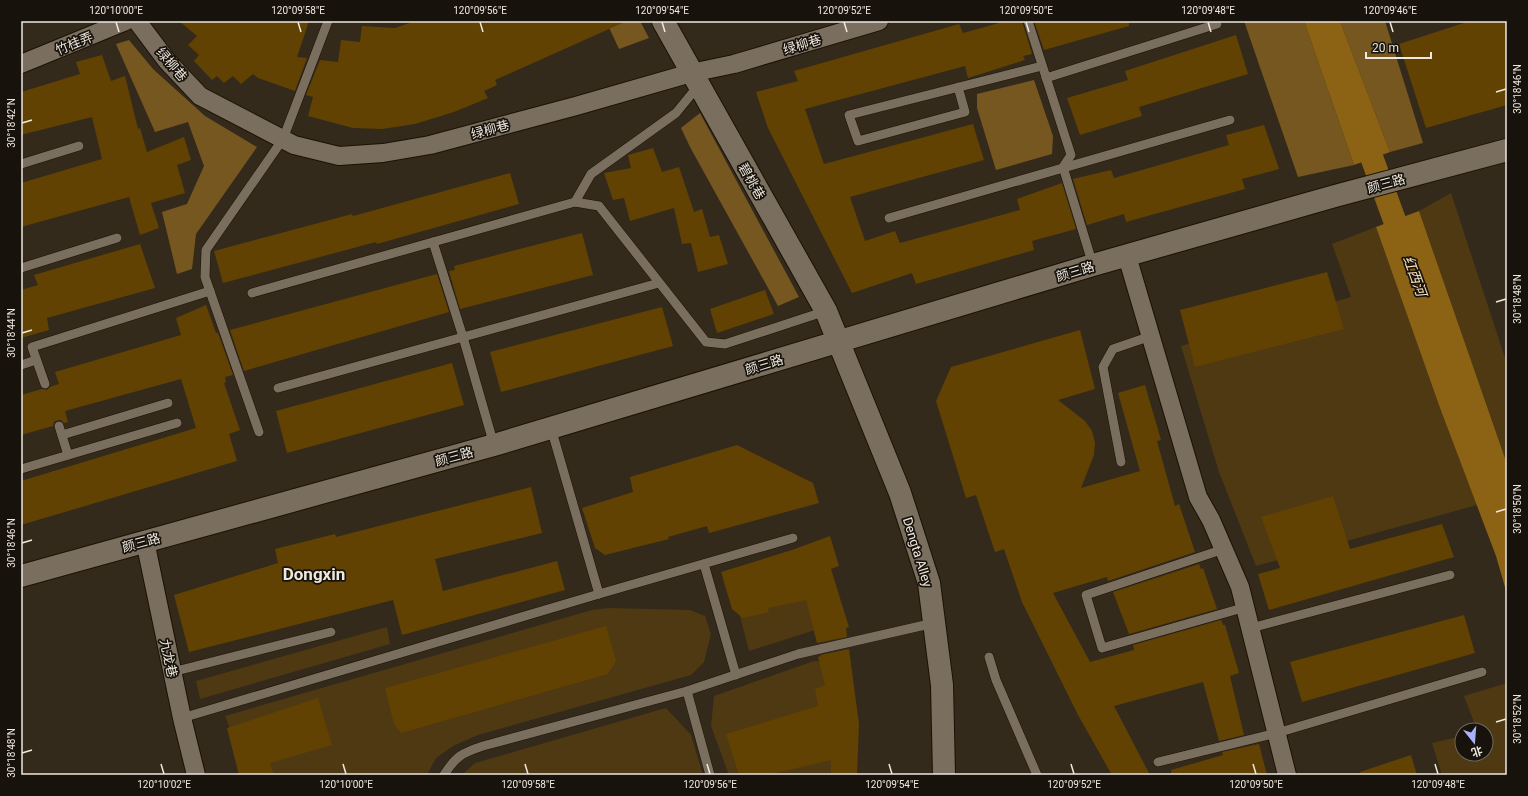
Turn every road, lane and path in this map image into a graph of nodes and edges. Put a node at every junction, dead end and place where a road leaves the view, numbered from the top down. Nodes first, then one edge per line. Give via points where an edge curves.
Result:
1 (126, 21) edge
2 (137, 21) edge
3 (328, 21) edge
4 (663, 21) edge
5 (879, 21) edge
6 (1028, 21) edge
7 (1217, 24) dead end
8 (21, 64) edge
9 (1042, 66) junction
10 (1046, 78) junction
11 (694, 79) junction
12 (958, 87) junction
13 (1230, 120) dead end
14 (283, 139) junction
15 (79, 146) dead end
16 (1507, 150) edge
17 (21, 164) edge
18 (1063, 167) junction
19 (575, 202) junction
20 (889, 218) dead end
21 (117, 238) dead end
22 (433, 242) junction
23 (1128, 256) junction
24 (1093, 266) junction
25 (21, 268) edge
26 (659, 283) junction
27 (210, 291) junction
28 (252, 292) dead end
29 (826, 311) junction
30 (1151, 336) junction
31 (463, 337) junction
32 (839, 342) junction
33 (36, 360) junction
34 (21, 365) edge
35 (45, 384) dead end
36 (278, 388) dead end
37 (168, 403) dead end
38 (177, 423) dead end
39 (551, 428) junction
40 (259, 432) dead end
41 (494, 445) junction
42 (68, 455) junction
43 (1121, 462) dead end
44 (21, 469) edge
45 (793, 538) dead end
46 (145, 541) junction
47 (1224, 549) junction
48 (704, 564) junction
49 (21, 576) edge
50 (1450, 576) dead end
51 (599, 594) junction
52 (1246, 607) junction
53 (934, 623) junction
54 (1251, 628) junction
55 (331, 632) dead end
56 (989, 657) dead end
57 (172, 672) junction
58 (1482, 672) dead end
59 (736, 675) junction
60 (687, 691) junction
61 (182, 718) junction
62 (1277, 733) junction
63 (1158, 762) dead end
64 (196, 775) edge
65 (444, 775) edge
66 (710, 775) edge
67 (944, 775) edge
68 (1037, 775) edge
69 (1287, 775) edge

1 - 8 street, 竹桂弄
2 - 14 street, 绿柳巷 via 167,61 200,96
3 - 14 lane
4 - 11 street, 碧桃巷
5 - 11 street, 绿柳巷 via 734,64
6 - 9 lane
7 - 10 lane
9 - 10 lane
9 - 12 lane
10 - 18 lane via 1071,155
11 - 14 street, 绿柳巷 via 576,106 430,145 383,153 339,156 294,145
11 - 19 lane via 676,113 591,174
11 - 29 street, 碧桃巷
12 - 12 lane via 849,115 858,141 966,112
13 - 18 lane
14 - 27 lane via 206,250 205,277
15 - 17 lane
16 - 23 street, 颜三路
18 - 20 lane
18 - 24 lane
19 - 22 lane
19 - 26 lane via 599,206
21 - 25 lane
22 - 28 lane
22 - 31 lane
23 - 24 street, 颜三路
23 - 30 street
24 - 32 street, 颜三路
26 - 29 lane via 706,342 725,344
26 - 31 lane
27 - 33 lane via 32,347
27 - 40 lane
29 - 32 street, 碧桃巷
30 - 43 lane via 1113,349 1103,367
30 - 47 street via 1198,497 1212,520
31 - 36 lane
31 - 41 lane
32 - 39 street, 颜三路
32 - 53 street, Dengta Alley via 900,493 929,583
33 - 34 lane
33 - 35 lane
37 - 42 lane via 61,431
38 - 42 lane
39 - 41 street, 颜三路
39 - 51 lane
41 - 46 street, 颜三路
42 - 44 lane
45 - 48 lane
46 - 49 street, 颜三路
46 - 57 street, 九龙巷
47 - 52 street
47 - 52 lane via 1086,595 1102,648
48 - 51 lane
48 - 59 lane
50 - 54 lane
51 - 61 lane
52 - 54 street
53 - 59 lane via 798,654
53 - 67 street, Dengta Alley via 942,685
54 - 62 street
55 - 57 lane
56 - 68 lane via 996,680
57 - 61 street, 九龙巷
58 - 62 lane
59 - 60 lane
60 - 65 lane via 466,752 453,762
60 - 66 lane
61 - 64 street, 九龙巷
62 - 63 lane
62 - 69 street

